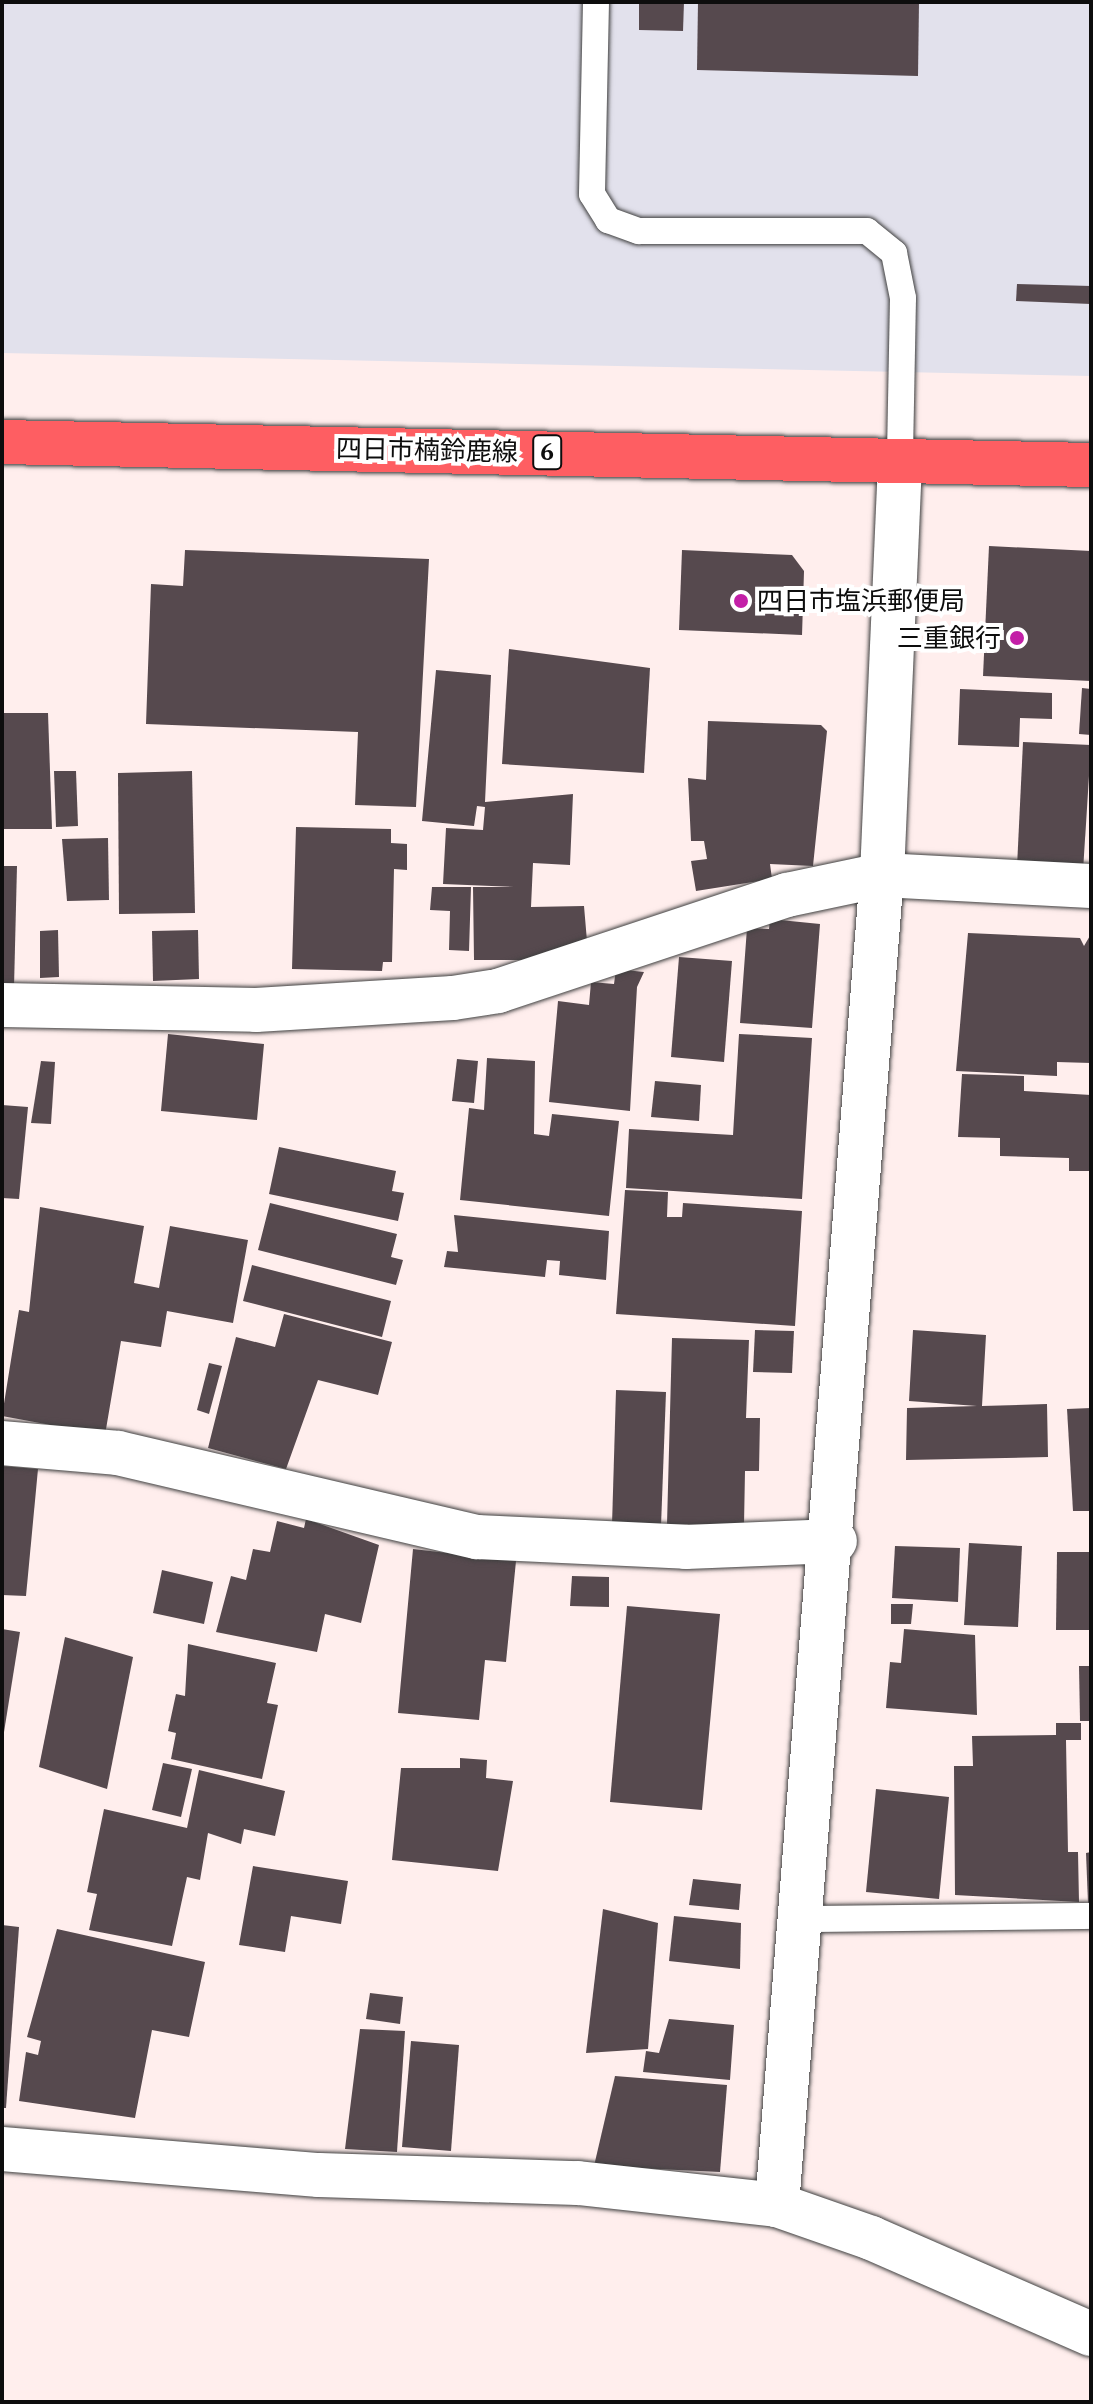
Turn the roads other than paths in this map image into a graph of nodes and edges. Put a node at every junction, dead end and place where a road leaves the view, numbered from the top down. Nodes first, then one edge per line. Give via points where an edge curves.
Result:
1 (596, 2) edge
2 (2, 442) edge
3 (900, 458) junction
4 (1091, 465) edge
5 (882, 875) junction
6 (1091, 886) edge
7 (2, 1005) edge
8 (2, 1443) edge
9 (835, 1541) junction
10 (1091, 1916) edge
11 (804, 1919) junction
12 (2, 2149) edge
13 (777, 2205) junction
14 (1091, 2334) edge

1 - 3 lane via 592,194 608,220 639,231 867,231 894,253 903,298
2 - 3 main road, 四日市楠鈴鹿線 / 6
3 - 4 main road, 四日市楠鈴鹿線 / 6
3 - 5 street
5 - 6 street
5 - 7 street via 787,895 498,991 453,998 256,1010
5 - 9 street
8 - 9 street via 118,1453 477,1537 686,1547
9 - 11 street
10 - 11 lane
11 - 13 street
12 - 13 street via 319,2175 578,2183
13 - 14 street via 871,2238

